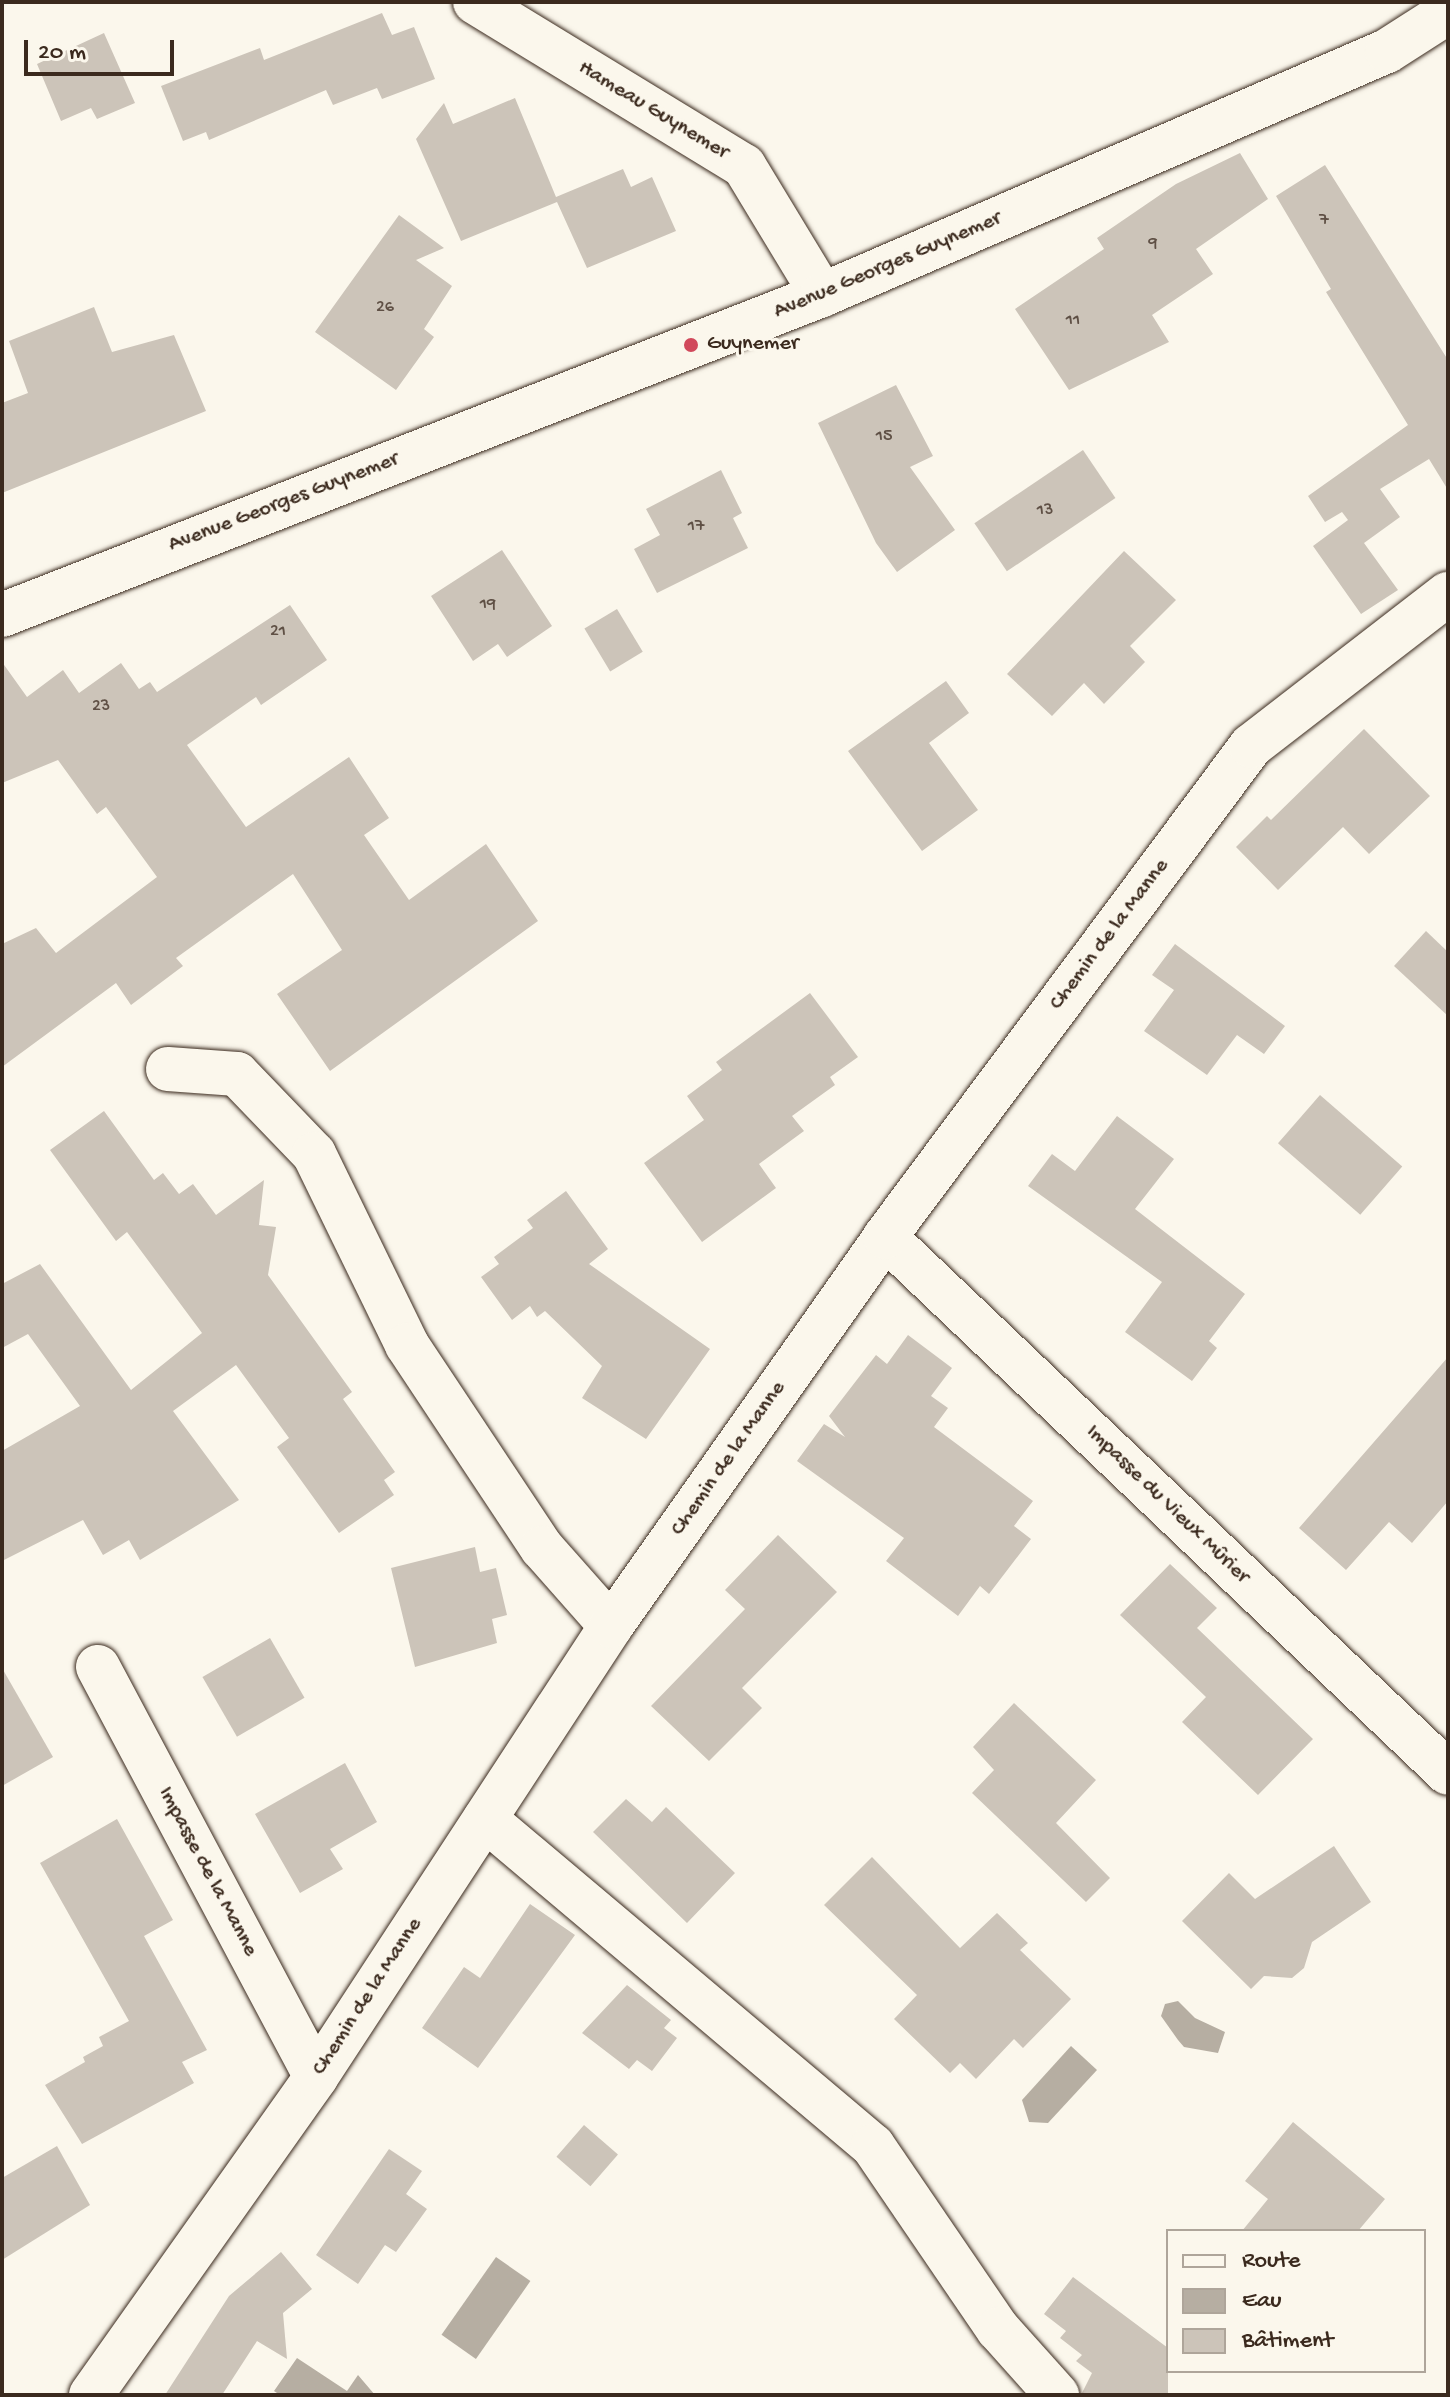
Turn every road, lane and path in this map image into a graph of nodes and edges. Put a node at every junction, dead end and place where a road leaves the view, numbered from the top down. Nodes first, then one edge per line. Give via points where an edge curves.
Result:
1 (475, 2) edge
2 (1448, 12) edge
3 (822, 295) junction
4 (1448, 594) edge
5 (2, 615) edge
6 (168, 1069) dead end
7 (885, 1237) junction
8 (611, 1626) junction
9 (98, 1667) dead end
10 (1448, 1773) edge
11 (485, 1819) junction
12 (316, 2077) junction
13 (91, 2395) edge
14 (1057, 2395) edge

1 - 3 street, Hameau Guynemer via 744,166
2 - 3 street, Avenue Georges Guynemer via 1387,51
3 - 5 street, Avenue Georges Guynemer
4 - 7 street, Chemin de la Manne via 1251,746
6 - 8 street via 237,1074 314,1154 407,1345 542,1548
7 - 8 street, Chemin de la Manne
7 - 10 street, Impasse du Vieux Mûrier
8 - 11 street, Chemin de la Manne
9 - 12 street, Impasse de la Manne
11 - 12 street, Chemin de la Manne
11 - 14 street via 873,2146 998,2329
12 - 13 street, Chemin de la Manne

